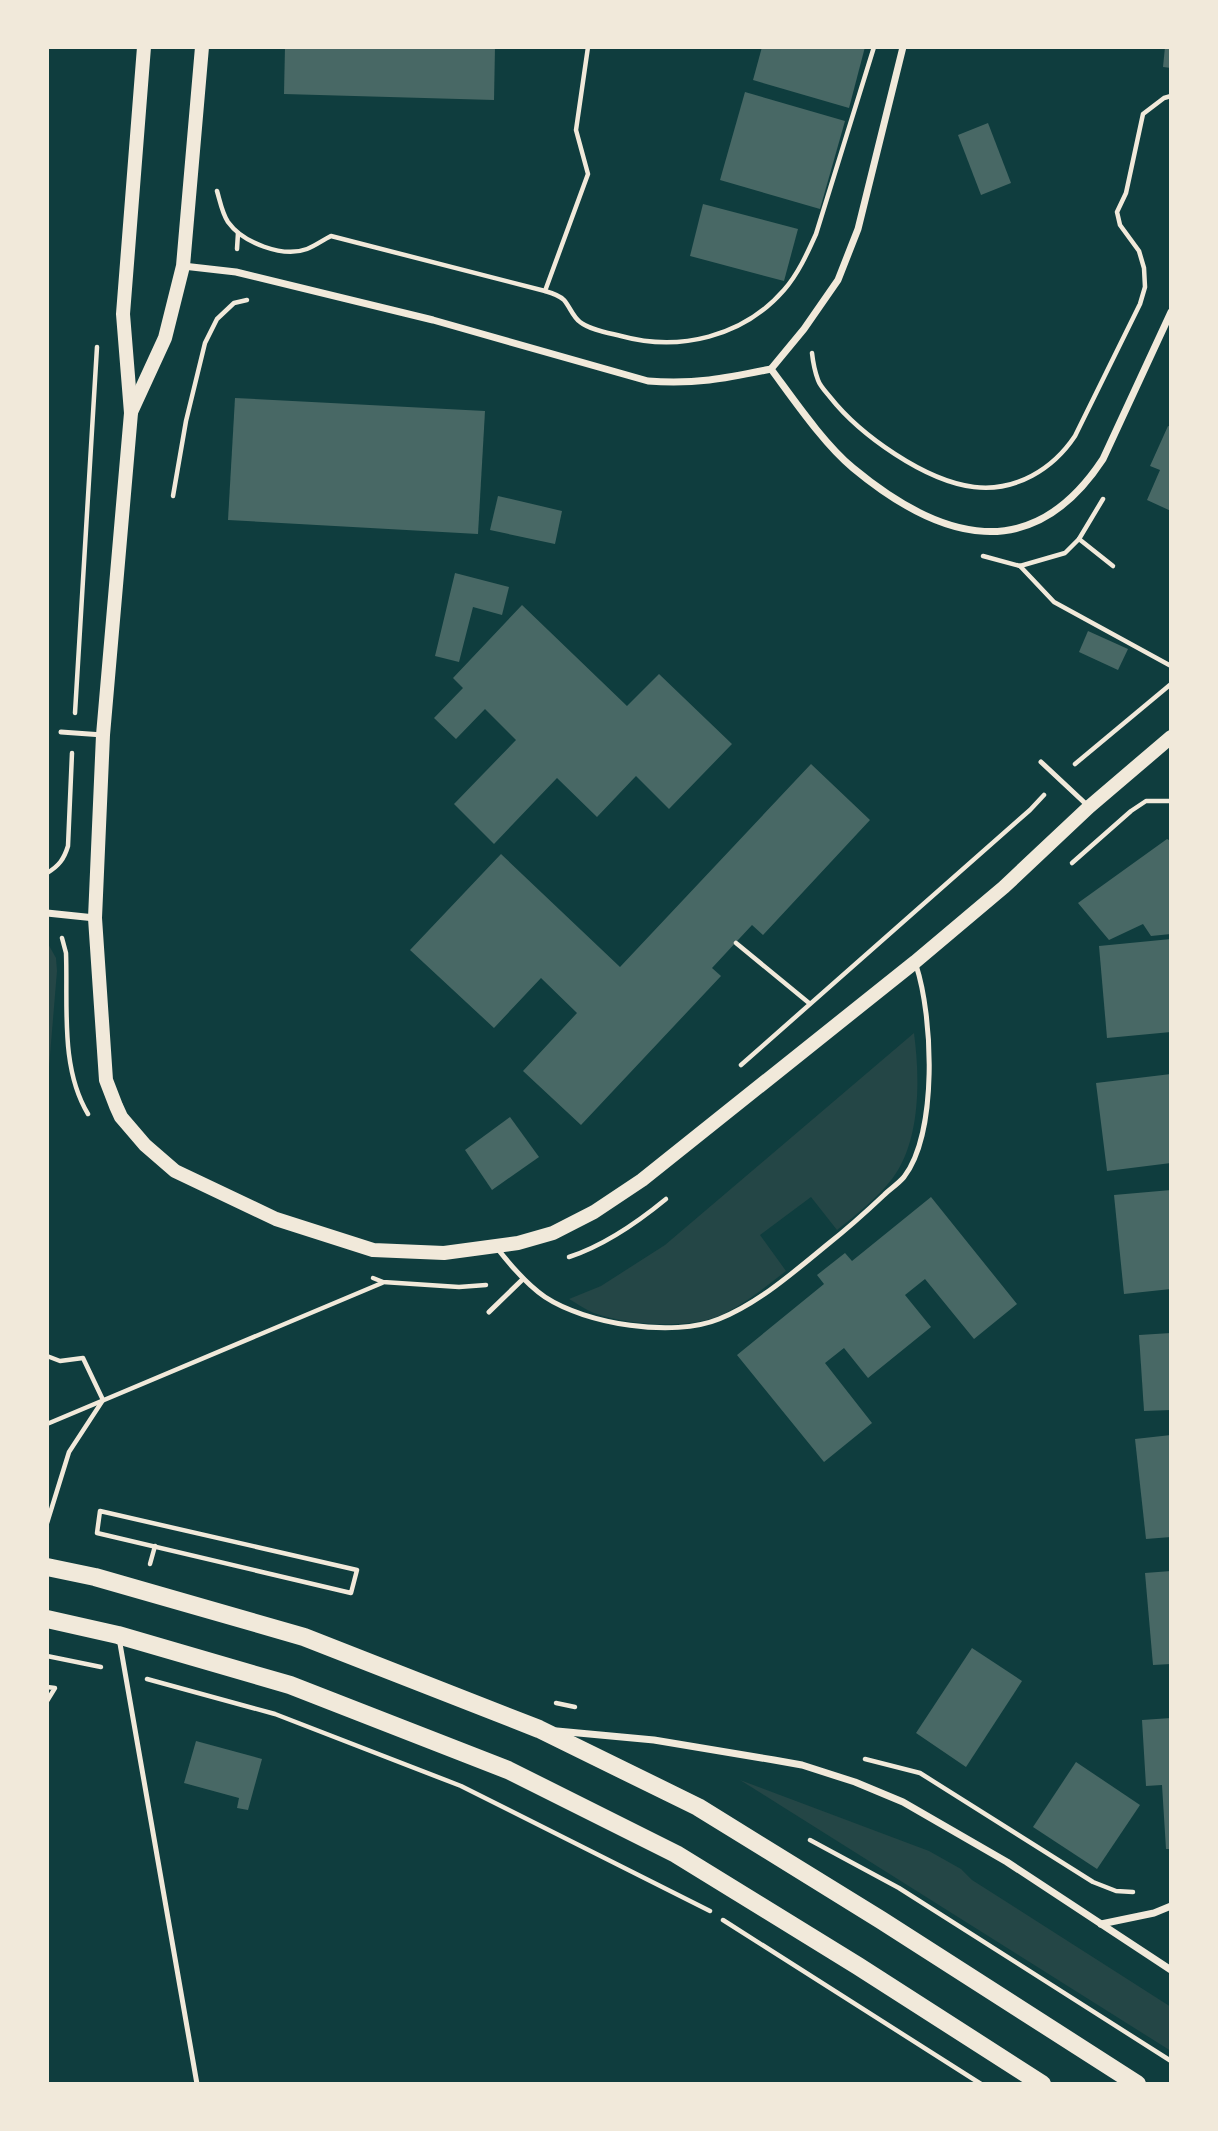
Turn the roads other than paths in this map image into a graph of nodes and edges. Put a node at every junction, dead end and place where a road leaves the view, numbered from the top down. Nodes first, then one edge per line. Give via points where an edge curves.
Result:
1 (144, 47) edge
2 (202, 47) edge
3 (904, 47) edge
4 (183, 266) junction
5 (1171, 312) edge
6 (771, 369) junction
7 (131, 413) junction
8 (61, 733) dead end
9 (103, 735) junction
10 (1171, 737) edge
11 (1041, 762) dead end
12 (1089, 807) junction
13 (47, 913) edge
14 (95, 918) junction
15 (915, 962) junction
16 (497, 1248) junction
17 (523, 1279) junction
18 (489, 1312) dead end
19 (47, 1567) edge
20 (47, 1619) edge
21 (118, 1635) junction
22 (539, 1729) junction
23 (1171, 1906) edge
24 (1101, 1924) junction
25 (1171, 1970) edge
26 (197, 2084) edge
27 (1042, 2084) edge
28 (1137, 2084) edge

1 - 7 main road via 123,314
2 - 4 main road
3 - 6 street via 858,229 838,280
4 - 6 street via 236,272 420,317 648,381 711,382
4 - 7 main road via 165,338
5 - 6 street via 1090,480 1053,514 1017,530 961,530 906,506 852,467 802,412
7 - 9 main road
8 - 9 lane
9 - 14 main road
10 - 12 main road
11 - 12 lane
12 - 15 main road
13 - 14 street
14 - 16 main road via 106,1080 121,1117 175,1171 276,1219 373,1250 444,1253
15 - 16 main road via 642,1181 553,1233
15 - 17 lane via 923,987 929,1047 925,1119 916,1151 904,1177 819,1251 753,1301 718,1320 665,1329 586,1315 546,1298
16 - 17 lane
17 - 18 lane
19 - 22 main road via 304,1637
20 - 21 main road
21 - 26 lane
21 - 27 main road via 290,1685 508,1770 676,1854
22 - 24 street via 654,1740 802,1765 855,1782 902,1802 1007,1862
22 - 28 main road via 698,1807
23 - 24 street
24 - 25 street

